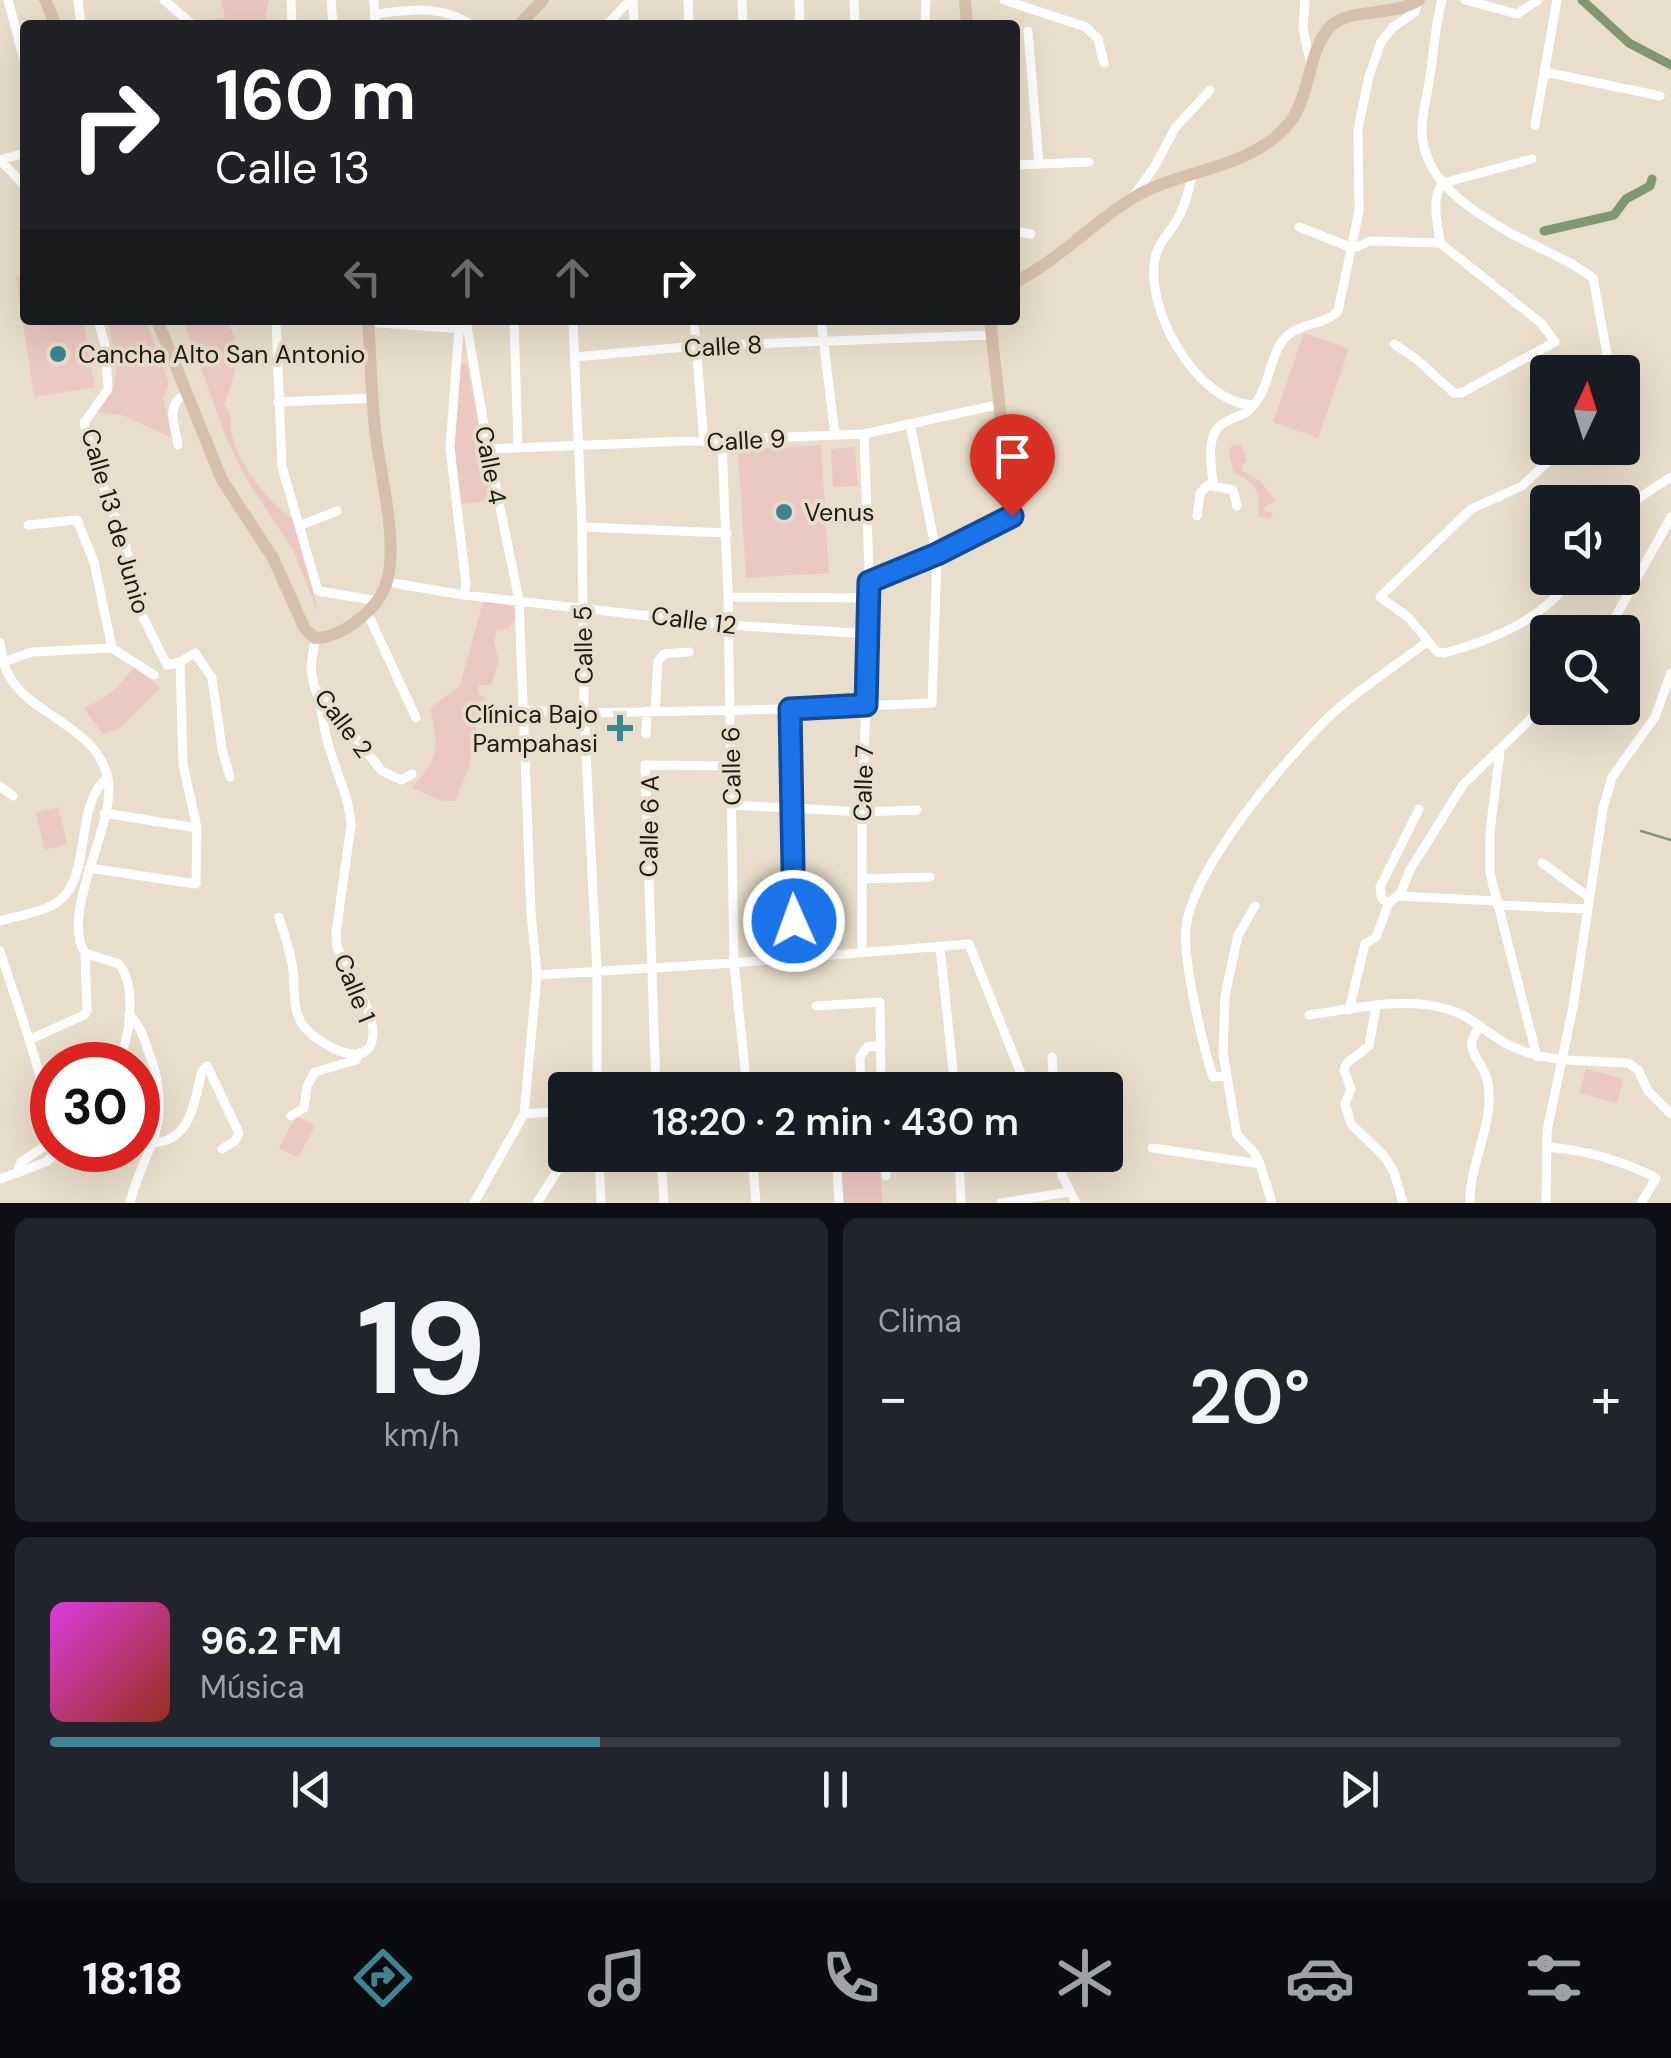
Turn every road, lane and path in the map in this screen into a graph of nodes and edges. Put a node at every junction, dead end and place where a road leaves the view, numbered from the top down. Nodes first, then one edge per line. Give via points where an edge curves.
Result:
1 (8, 0) edge
2 (164, 0) edge
3 (374, 0) edge
4 (1004, 0) edge
5 (1305, 0) edge
6 (1418, 0) edge
7 (1442, 0) edge
8 (1464, 0) edge
9 (1538, 0) edge
10 (1557, 0) edge
11 (633, 2) edge
12 (188, 20) edge
13 (375, 20) edge
14 (465, 20) edge
15 (611, 20) edge
16 (1028, 31) dead end
17 (20, 44) edge
18 (1104, 62) dead end
19 (1312, 68) junction
20 (1545, 72) junction
21 (1210, 90) dead end
22 (1660, 96) dead end
23 (1535, 125) dead end
24 (1532, 159) dead end
25 (0, 160) edge
26 (1088, 162) dead end
27 (1038, 164) junction
28 (1020, 165) edge
29 (1192, 176) junction
30 (20, 181) edge
31 (1444, 183) junction
32 (1134, 197) junction
33 (1299, 227) dead end
34 (1020, 231) edge
35 (1031, 234) dead end
36 (1440, 243) junction
37 (1350, 247) junction
38 (1020, 279) edge
39 (99, 325) edge
40 (159, 325) edge
41 (276, 325) edge
42 (368, 325) edge
43 (514, 325) edge
44 (572, 325) edge
45 (694, 325) edge
46 (822, 325) edge
47 (991, 325) edge
48 (464, 326) edge
49 (992, 335) junction
50 (824, 342) junction
51 (1394, 344) dead end
52 (696, 346) junction
53 (1607, 355) edge
54 (575, 357) junction
55 (185, 394) junction
56 (373, 398) junction
57 (278, 402) junction
58 (1001, 404) junction
59 (1253, 405) junction
60 (910, 424) junction
61 (864, 434) junction
62 (836, 436) junction
63 (704, 442) junction
64 (722, 442) junction
65 (578, 444) junction
66 (178, 446) dead end
67 (518, 446) junction
68 (488, 450) junction
69 (1544, 465) edge
70 (1671, 477) edge
71 (1213, 484) junction
72 (1640, 497) edge
73 (1237, 506) dead end
74 (337, 510) dead end
75 (1012, 516) joint
76 (1197, 516) dead end
77 (1671, 517) edge
78 (28, 525) dead end
79 (299, 526) junction
80 (582, 527) junction
81 (726, 533) junction
82 (937, 554) junction
83 (387, 582) junction
84 (869, 582) junction
85 (464, 594) junction
86 (1558, 595) edge
87 (728, 597) junction
88 (870, 598) junction
89 (519, 600) junction
90 (378, 601) junction
91 (582, 606) junction
92 (368, 612) junction
93 (1616, 615) edge
94 (729, 624) junction
95 (869, 634) junction
96 (315, 638) junction
97 (1428, 641) junction
98 (0, 644) edge
99 (112, 648) junction
100 (689, 652) dead end
101 (4, 662) junction
102 (180, 662) junction
103 (1671, 672) edge
104 (154, 675) dead end
105 (314, 686) junction
106 (866, 705) junction
107 (730, 709) junction
108 (790, 709) junction
109 (525, 710) junction
110 (651, 711) junction
111 (584, 713) junction
112 (416, 718) dead end
113 (1530, 720) edge
114 (646, 734) dead end
115 (1500, 749) junction
116 (731, 766) junction
117 (412, 774) dead end
118 (108, 777) junction
119 (230, 777) dead end
120 (0, 786) edge
121 (12, 796) dead end
122 (732, 805) junction
123 (791, 808) junction
124 (1419, 809) dead end
125 (917, 810) dead end
126 (862, 812) junction
127 (104, 813) junction
128 (198, 828) junction
129 (1542, 863) dead end
130 (89, 868) junction
131 (930, 877) dead end
132 (862, 878) junction
133 (1394, 899) junction
134 (1497, 902) junction
135 (1589, 903) junction
136 (1254, 906) dead end
137 (279, 917) dead end
138 (0, 921) edge
139 (940, 947) junction
140 (0, 951) edge
141 (862, 953) junction
142 (85, 954) junction
143 (796, 958) junction
144 (734, 963) junction
145 (650, 968) junction
146 (597, 972) junction
147 (537, 975) junction
148 (816, 1006) dead end
149 (1376, 1008) junction
150 (1349, 1010) junction
151 (129, 1015) junction
152 (1309, 1016) dead end
153 (1480, 1026) junction
154 (29, 1040) junction
155 (123, 1042) edge
156 (145, 1042) edge
157 (880, 1045) junction
158 (360, 1053) junction
159 (1052, 1057) dead end
160 (1537, 1057) junction
161 (1561, 1058) junction
162 (597, 1072) edge
163 (655, 1072) edge
164 (745, 1072) edge
165 (860, 1072) edge
166 (880, 1072) edge
167 (953, 1072) edge
168 (1020, 1072) edge
169 (1053, 1072) edge
170 (1227, 1076) junction
171 (548, 1112) edge
172 (524, 1114) junction
173 (1671, 1114) edge
174 (291, 1116) dead end
175 (160, 1142) edge
176 (1547, 1147) junction
177 (1152, 1148) dead end
178 (222, 1150) dead end
179 (1260, 1164) junction
180 (30, 1167) edge
181 (18, 1171) junction
182 (138, 1172) edge
183 (557, 1172) edge
184 (599, 1172) edge
185 (662, 1172) edge
186 (753, 1172) edge
187 (837, 1172) edge
188 (886, 1172) edge
189 (959, 1172) edge
190 (1064, 1172) edge
191 (886, 1176) dead end
192 (0, 1179) edge
193 (1069, 1192) junction
194 (130, 1203) edge
195 (474, 1203) edge
196 (538, 1203) edge
197 (600, 1203) edge
198 (664, 1203) edge
199 (756, 1203) edge
200 (839, 1203) edge
201 (961, 1203) edge
202 (1001, 1203) edge
203 (1076, 1203) edge
204 (1272, 1203) edge
205 (1403, 1203) edge
206 (1470, 1203) edge
207 (1546, 1203) edge
208 (1641, 1203) edge

1 - 17 street
2 - 12 street
3 - 13 street
4 - 18 street via 1086,27 1098,39
5 - 19 street
6 - 19 main road via 1334,23
6 - 37 street via 1415,12 1381,42 1369,76
7 - 31 street via 1422,126 1423,148
8 - 9 street via 1517,14
10 - 20 street
11 - 15 street
13 - 14 street via 435,10
16 - 27 street
19 - 29 main road via 1297,112 1277,136
20 - 22 street
20 - 23 street
21 - 32 street via 1175,128
24 - 31 street
25 - 30 street
26 - 27 street
27 - 28 street
29 - 32 main road
29 - 59 street via 1182,210 1156,254 1161,316 1189,366 1234,404
31 - 36 street via 1436,192
31 - 53 street via 1480,215 1592,278
32 - 38 main road
33 - 37 street
34 - 35 street
36 - 37 street via 1370,240
36 - 51 street via 1541,322 1555,342 1461,393 1446,389
37 - 59 street via 1338,311 1287,336
39 - 102 street, Calle 13 de Junio via 108,389 84,428 126,546 133,596 167,665
40 - 55 main road
41 - 57 street
42 - 56 main road
43 - 67 street
44 - 54 street, Calle 5
45 - 52 street
46 - 50 street
47 - 49 main road
48 - 68 street, Calle 4
48 - 85 street via 450,448
49 - 50 street, Calle 8
49 - 58 main road
50 - 52 street, Calle 8
50 - 62 street
52 - 54 street, Calle 8
52 - 63 street
54 - 65 street, Calle 5
55 - 66 street via 172,412
55 - 96 main road via 222,480
56 - 57 street
56 - 83 main road via 386,502
57 - 79 street via 282,468
58 - 60 street, Calle 9
58 - 75 main road
59 - 71 street via 1212,438
60 - 61 street, Calle 9
60 - 82 street
61 - 62 street, Calle 9
61 - 84 street, Calle 7
62 - 64 street, Calle 9
63 - 64 street, Calle 9
63 - 65 street, Calle 9
64 - 81 street, Calle 6
65 - 67 street, Calle 9
65 - 80 street, Calle 5
67 - 68 street, Calle 9
68 - 89 street, Calle 4
69 - 97 street via 1522,486 1471,509 1380,597
70 - 72 street
71 - 73 street via 1233,490
71 - 76 street via 1202,489
74 - 79 street
75 - 82 street
77 - 93 street
78 - 99 street via 78,520
79 - 90 street via 318,591
80 - 81 street
80 - 91 street, Calle 5
81 - 87 street, Calle 6
82 - 84 street
82 - 106 street via 932,702
83 - 85 street, Calle 12
83 - 90 main road
84 - 88 street, Calle 7
85 - 89 street, Calle 12
86 - 97 street via 1487,641 1444,653
87 - 88 street
87 - 94 street, Calle 6
88 - 95 street, Calle 7
89 - 91 street, Calle 12
89 - 109 street, Calle 4
90 - 92 main road
91 - 94 street, Calle 12
91 - 111 street, Calle 5
92 - 96 main road
92 - 112 street
94 - 95 street, Calle 12
94 - 107 street, Calle 6
95 - 106 street, Calle 7
96 - 105 street, Calle 2
97 - 170 street via 1332,714 1213,859 1186,927 1188,958 1212,1077
98 - 101 street
99 - 101 street via 32,652
99 - 104 street
100 - 110 street via 664,654 658,661
101 - 118 street via 24,694 67,723
102 - 119 street via 195,653 212,678
102 - 128 street via 183,764
103 - 135 street via 1654,717 1612,777
105 - 117 street, Calle 2 via 382,771 400,780
105 - 158 street, Calle 1 via 350,810 336,934 374,1030 371,1046
106 - 108 street
106 - 126 street, Calle 7
107 - 108 street
107 - 110 street
107 - 116 street, Calle 6
108 - 123 street
109 - 111 street
109 - 147 street, Calle 4
110 - 111 street
110 - 114 street
111 - 146 street, Calle 5
113 - 115 street
115 - 133 street via 1463,785
115 - 134 street via 1488,852
116 - 122 street, Calle 6
116 - 145 street, Calle 6 A via 645,765
118 - 127 street
118 - 138 street via 94,794 69,891 50,907
120 - 121 street
122 - 123 street
122 - 144 street, Calle 6
123 - 126 street
123 - 143 street
124 - 133 street via 1380,887 1382,899
125 - 126 street
126 - 132 street, Calle 7
127 - 128 street
127 - 130 street
128 - 130 street via 196,884
129 - 135 street
130 - 142 street via 78,935
131 - 132 street
132 - 141 street, Calle 7
133 - 134 street
133 - 150 street via 1376,937 1365,944
134 - 135 street
134 - 160 street
135 - 161 street
136 - 170 street via 1238,936 1225,996
137 - 158 street, Calle 1 via 304,1026 321,1044
139 - 141 street
139 - 167 street
139 - 168 street via 969,944
140 - 154 street
141 - 143 street
142 - 151 street via 122,965
142 - 154 street via 88,1010
143 - 144 street
144 - 145 street
144 - 164 street, Calle 6
145 - 146 street
145 - 163 street
146 - 147 street
146 - 162 street, Calle 5
147 - 172 street, Calle 4
148 - 157 street via 880,1002
149 - 150 street
149 - 153 street via 1426,1004
149 - 205 street via 1369,1046 1344,1070 1351,1089 1345,1104 1351,1124 1384,1156
150 - 152 street
151 - 155 street
151 - 156 street
153 - 160 street
153 - 206 street via 1470,1048 1488,1085 1488,1112
154 - 181 street via 52,1138
157 - 165 street via 867,1047
157 - 166 street
158 - 174 street via 315,1072 304,1108
159 - 169 street
160 - 161 street
161 - 173 street via 1634,1066
161 - 176 street
170 - 179 street via 1237,1136
171 - 172 street
172 - 195 street
175 - 178 street via 185,1127 206,1066 239,1133
176 - 207 street
176 - 208 street via 1598,1154 1656,1178
177 - 179 street
179 - 204 street
180 - 181 street
181 - 192 street
182 - 194 street
183 - 196 street
184 - 197 street
185 - 198 street
186 - 199 street
187 - 200 street
188 - 191 street
189 - 201 street
190 - 193 street
193 - 202 street
193 - 203 street

